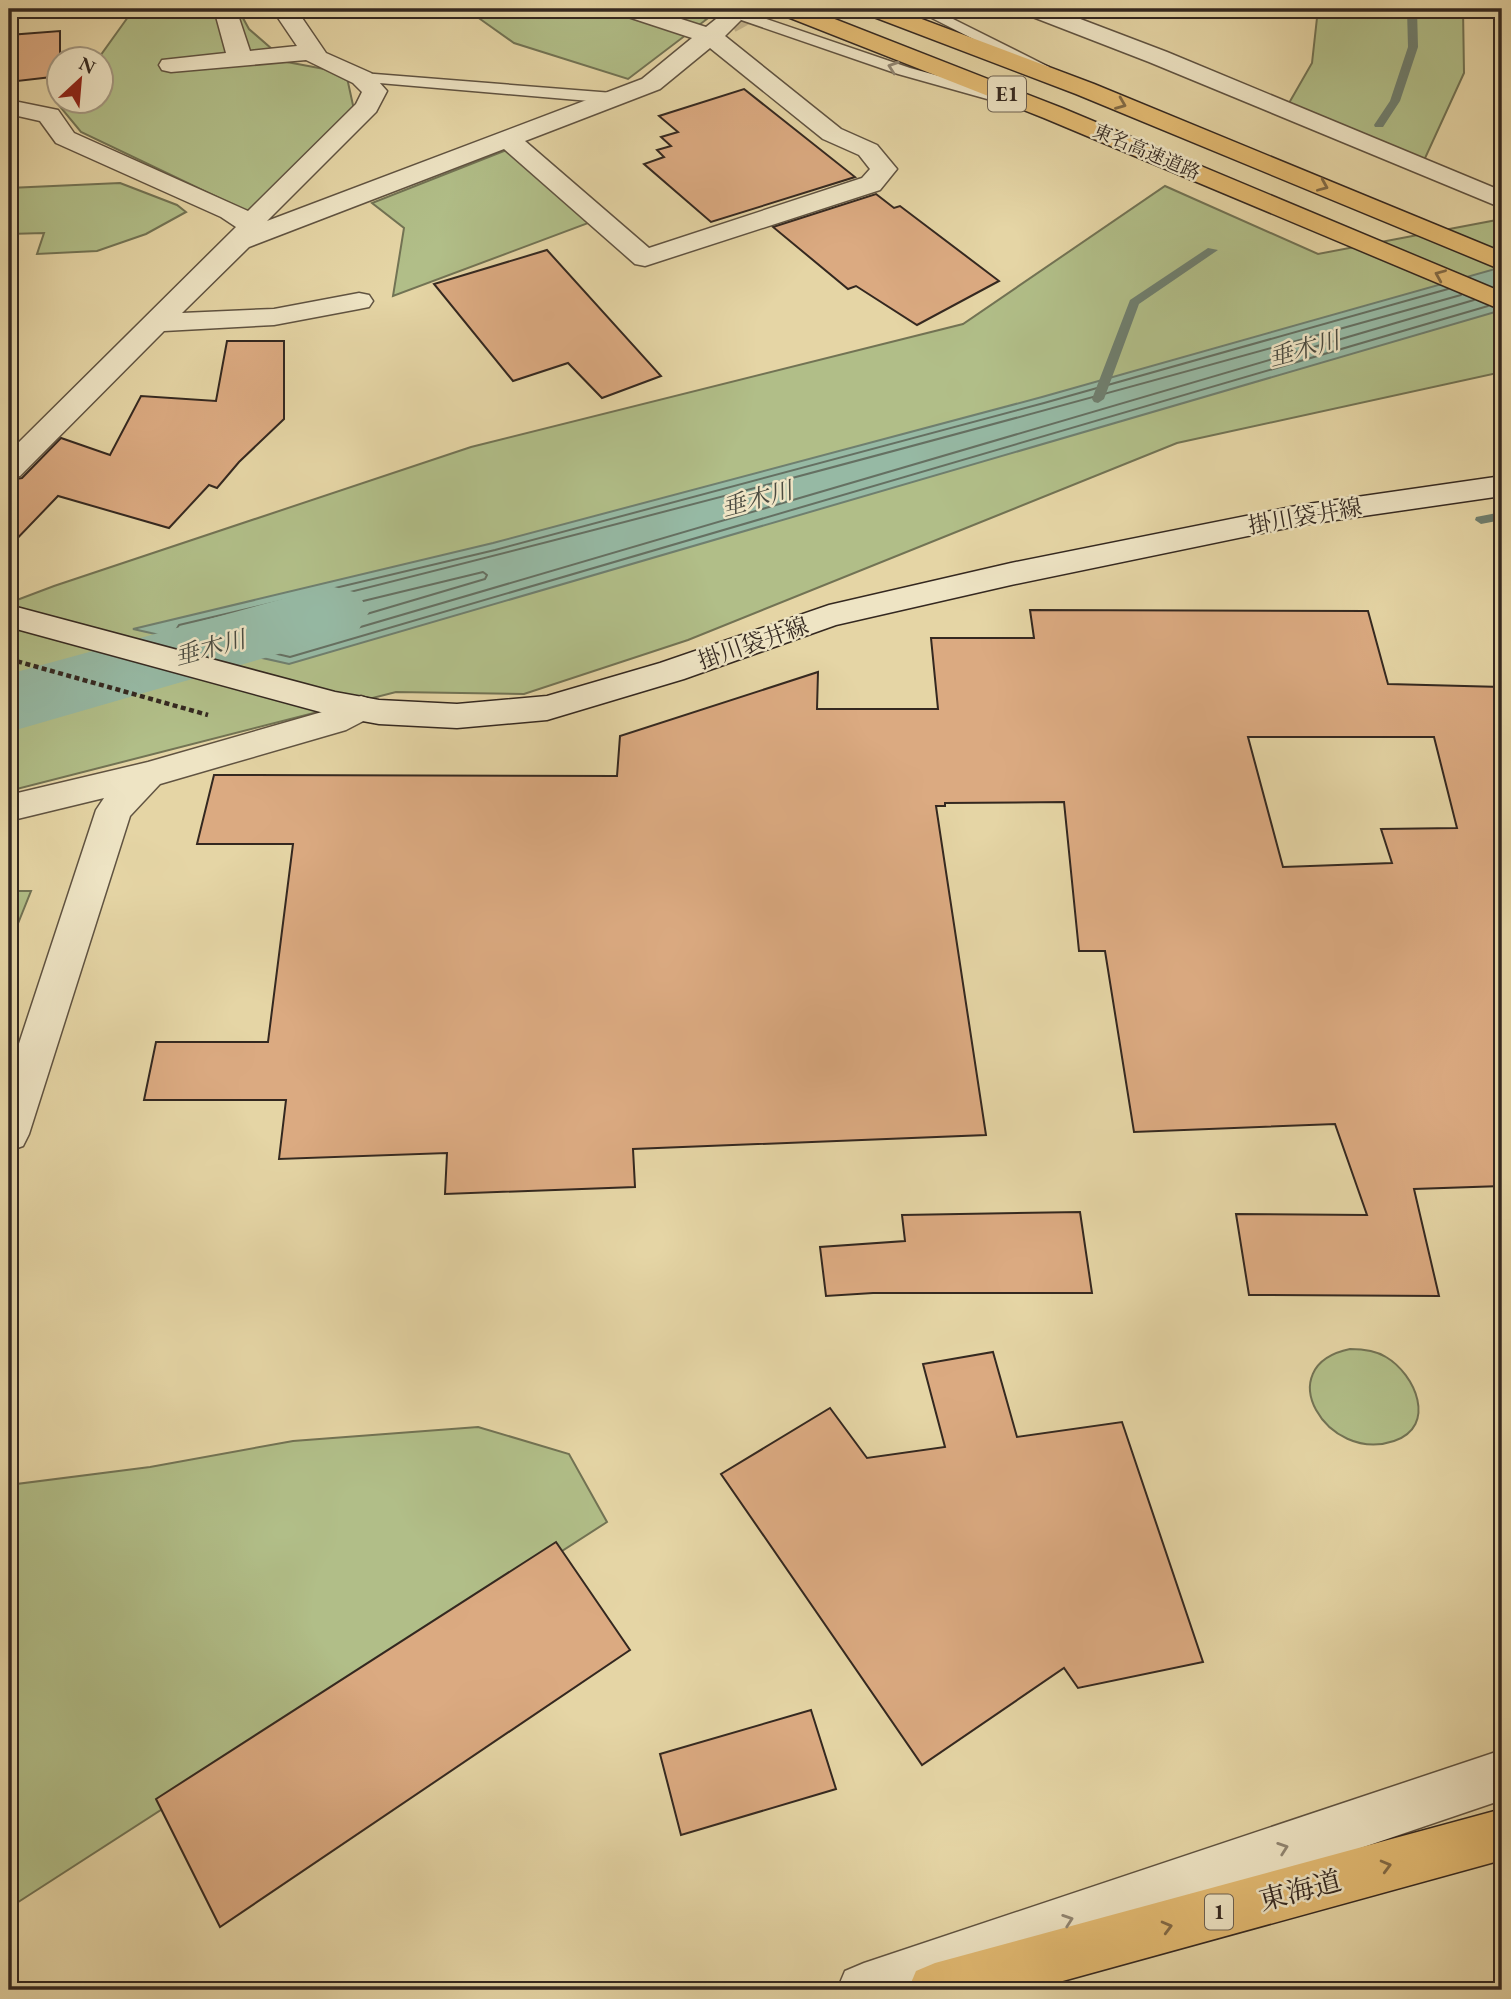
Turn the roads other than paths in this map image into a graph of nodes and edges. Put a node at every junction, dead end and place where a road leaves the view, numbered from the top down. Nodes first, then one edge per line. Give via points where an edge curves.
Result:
1 (284, 9) edge
2 (627, 9) edge
3 (788, 9) edge
4 (874, 9) edge
5 (922, 9) edge
6 (1033, 9) edge
7 (225, 10) edge
8 (721, 22) edge
9 (313, 52) junction
10 (240, 59) junction
11 (172, 65) dead end
12 (362, 78) junction
13 (1085, 89) junction
14 (613, 99) junction
15 (9, 107) edge
16 (1053, 113) junction
17 (508, 139) junction
18 (1502, 200) edge
19 (245, 233) junction
20 (1502, 262) edge
21 (359, 301) dead end
22 (1502, 302) edge
23 (155, 323) junction
24 (9, 469) edge
25 (1502, 486) edge
26 (9, 616) edge
27 (348, 706) junction
28 (148, 775) junction
29 (9, 808) edge
30 (9, 1134) edge
31 (1502, 1774) edge
32 (1502, 1835) edge
33 (864, 1990) edge
34 (935, 1990) edge

1 - 9 street
2 - 8 street
3 - 16 highway, 東名高速道路 / E1
4 - 13 highway, 東名高速道路 / E1
5 - 13 lane
6 - 18 street
7 - 10 street
8 - 14 street via 651,84
16 -> 8 lane
8 - 17 street via 832,134 868,150 884,169 871,184 645,258
9 - 10 street
9 - 12 street via 336,69
10 - 11 street
12 - 14 lane
12 - 19 street via 375,91 367,107 261,211
13 -> 20 highway, 東名高速道路 / E1
14 - 17 street
15 - 19 street via 49,115 65,138 230,211
22 -> 16 highway, 東名高速道路 / E1
17 - 19 street
19 - 23 street
21 - 23 street via 274,317
23 - 24 street
25 - 27 street, 掛川袋井線 via 1301,515 829,616 547,708 457,716
26 - 27 street, 掛川袋井線
27 - 28 street via 334,721
28 - 29 street
28 - 30 street via 114,810
33 -> 31 street
34 -> 32 highway, 東海道 / 1

